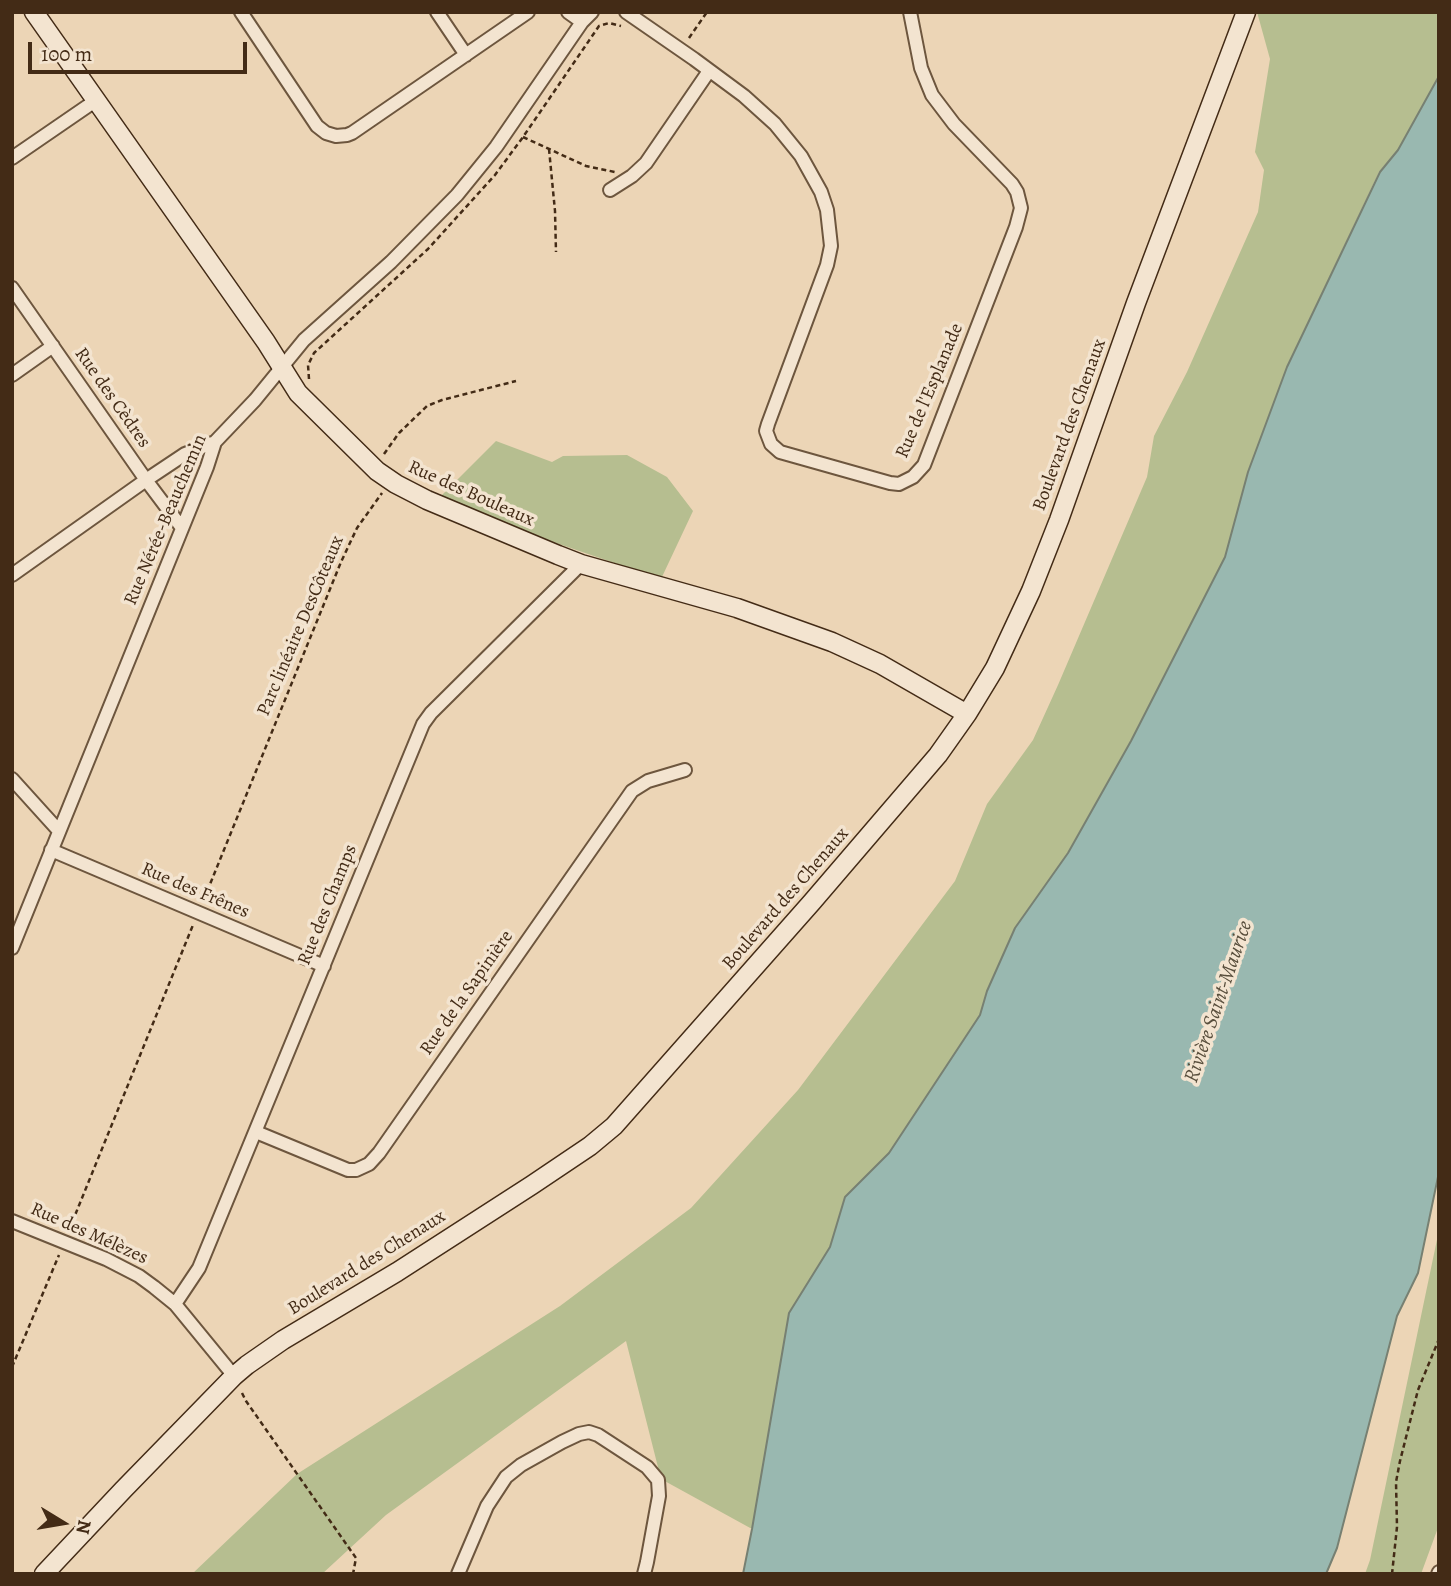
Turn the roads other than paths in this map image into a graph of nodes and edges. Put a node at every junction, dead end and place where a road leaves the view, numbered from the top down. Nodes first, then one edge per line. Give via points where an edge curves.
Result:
1 (34, 12) edge
2 (241, 12) edge
3 (437, 12) edge
4 (528, 12) edge
5 (568, 12) edge
6 (626, 12) edge
7 (910, 12) edge
8 (1246, 12) edge
9 (587, 17) edge
10 (466, 55) junction
11 (709, 71) junction
12 (95, 101) junction
13 (12, 158) edge
14 (610, 190) dead end
15 (12, 288) edge
16 (53, 346) junction
17 (282, 368) junction
18 (12, 375) edge
19 (215, 442) junction
20 (146, 480) junction
21 (183, 528) junction
22 (580, 564) junction
23 (12, 575) edge
24 (967, 713) junction
25 (684, 770) dead end
26 (12, 779) edge
27 (59, 831) junction
28 (51, 850) junction
29 (12, 948) edge
30 (324, 967) junction
31 (257, 1132) junction
32 (12, 1221) edge
33 (175, 1304) junction
34 (234, 1376) junction
35 (44, 1574) edge
36 (458, 1574) edge
37 (644, 1574) edge

1 - 12 street, Rue des Bouleaux
2 - 10 street via 317,126 336,136 352,133
3 - 10 street
4 - 10 street
5 - 9 street
6 - 11 street, Rue de l'Esplanade
7 - 11 street, Rue de l'Esplanade via 921,68 932,95 1012,184 1021,208 924,465 899,484 780,453 768,438 768,424 827,265 829,218 821,192 789,140 760,110
8 - 24 street, Boulevard des Chenaux via 1031,591 995,668
9 - 17 street, Rue Nérée-Beauchemin via 504,137 457,195 304,340
11 - 14 street via 646,163
12 - 13 street
12 - 17 street, Rue des Bouleaux
15 - 16 street, Rue des Cèdres
16 - 18 street
16 - 20 street, Rue des Cèdres
17 - 19 street, Rue Nérée-Beauchemin
17 - 22 street, Rue des Bouleaux via 304,401 390,481
19 - 20 street via 189,452
19 - 21 street, Rue Nérée-Beauchemin
20 - 21 street, Rue des Cèdres
20 - 23 street
21 - 27 street, Rue Nérée-Beauchemin
22 - 24 street, Rue des Bouleaux via 806,632 880,664
22 - 30 street, Rue des Champs via 427,718
24 - 34 street, Boulevard des Chenaux via 925,771 812,902 602,1136 407,1266 272,1346
25 - 31 street, Rue de la Sapinière via 632,791 369,1164 348,1170
26 - 27 street
27 - 28 street, Rue Nérée-Beauchemin
28 - 29 street, Rue Nérée-Beauchemin
28 - 30 street, Rue des Frênes
30 - 31 street, Rue des Champs
31 - 33 street, Rue des Champs via 199,1268
32 - 33 street, Rue des Mélèzes via 132,1272
33 - 34 street, Rue des Mélèzes
34 - 35 street, Boulevard des Chenaux
36 - 37 street via 487,1506 506,1477 582,1432 598,1435 647,1467 657,1480 659,1496

